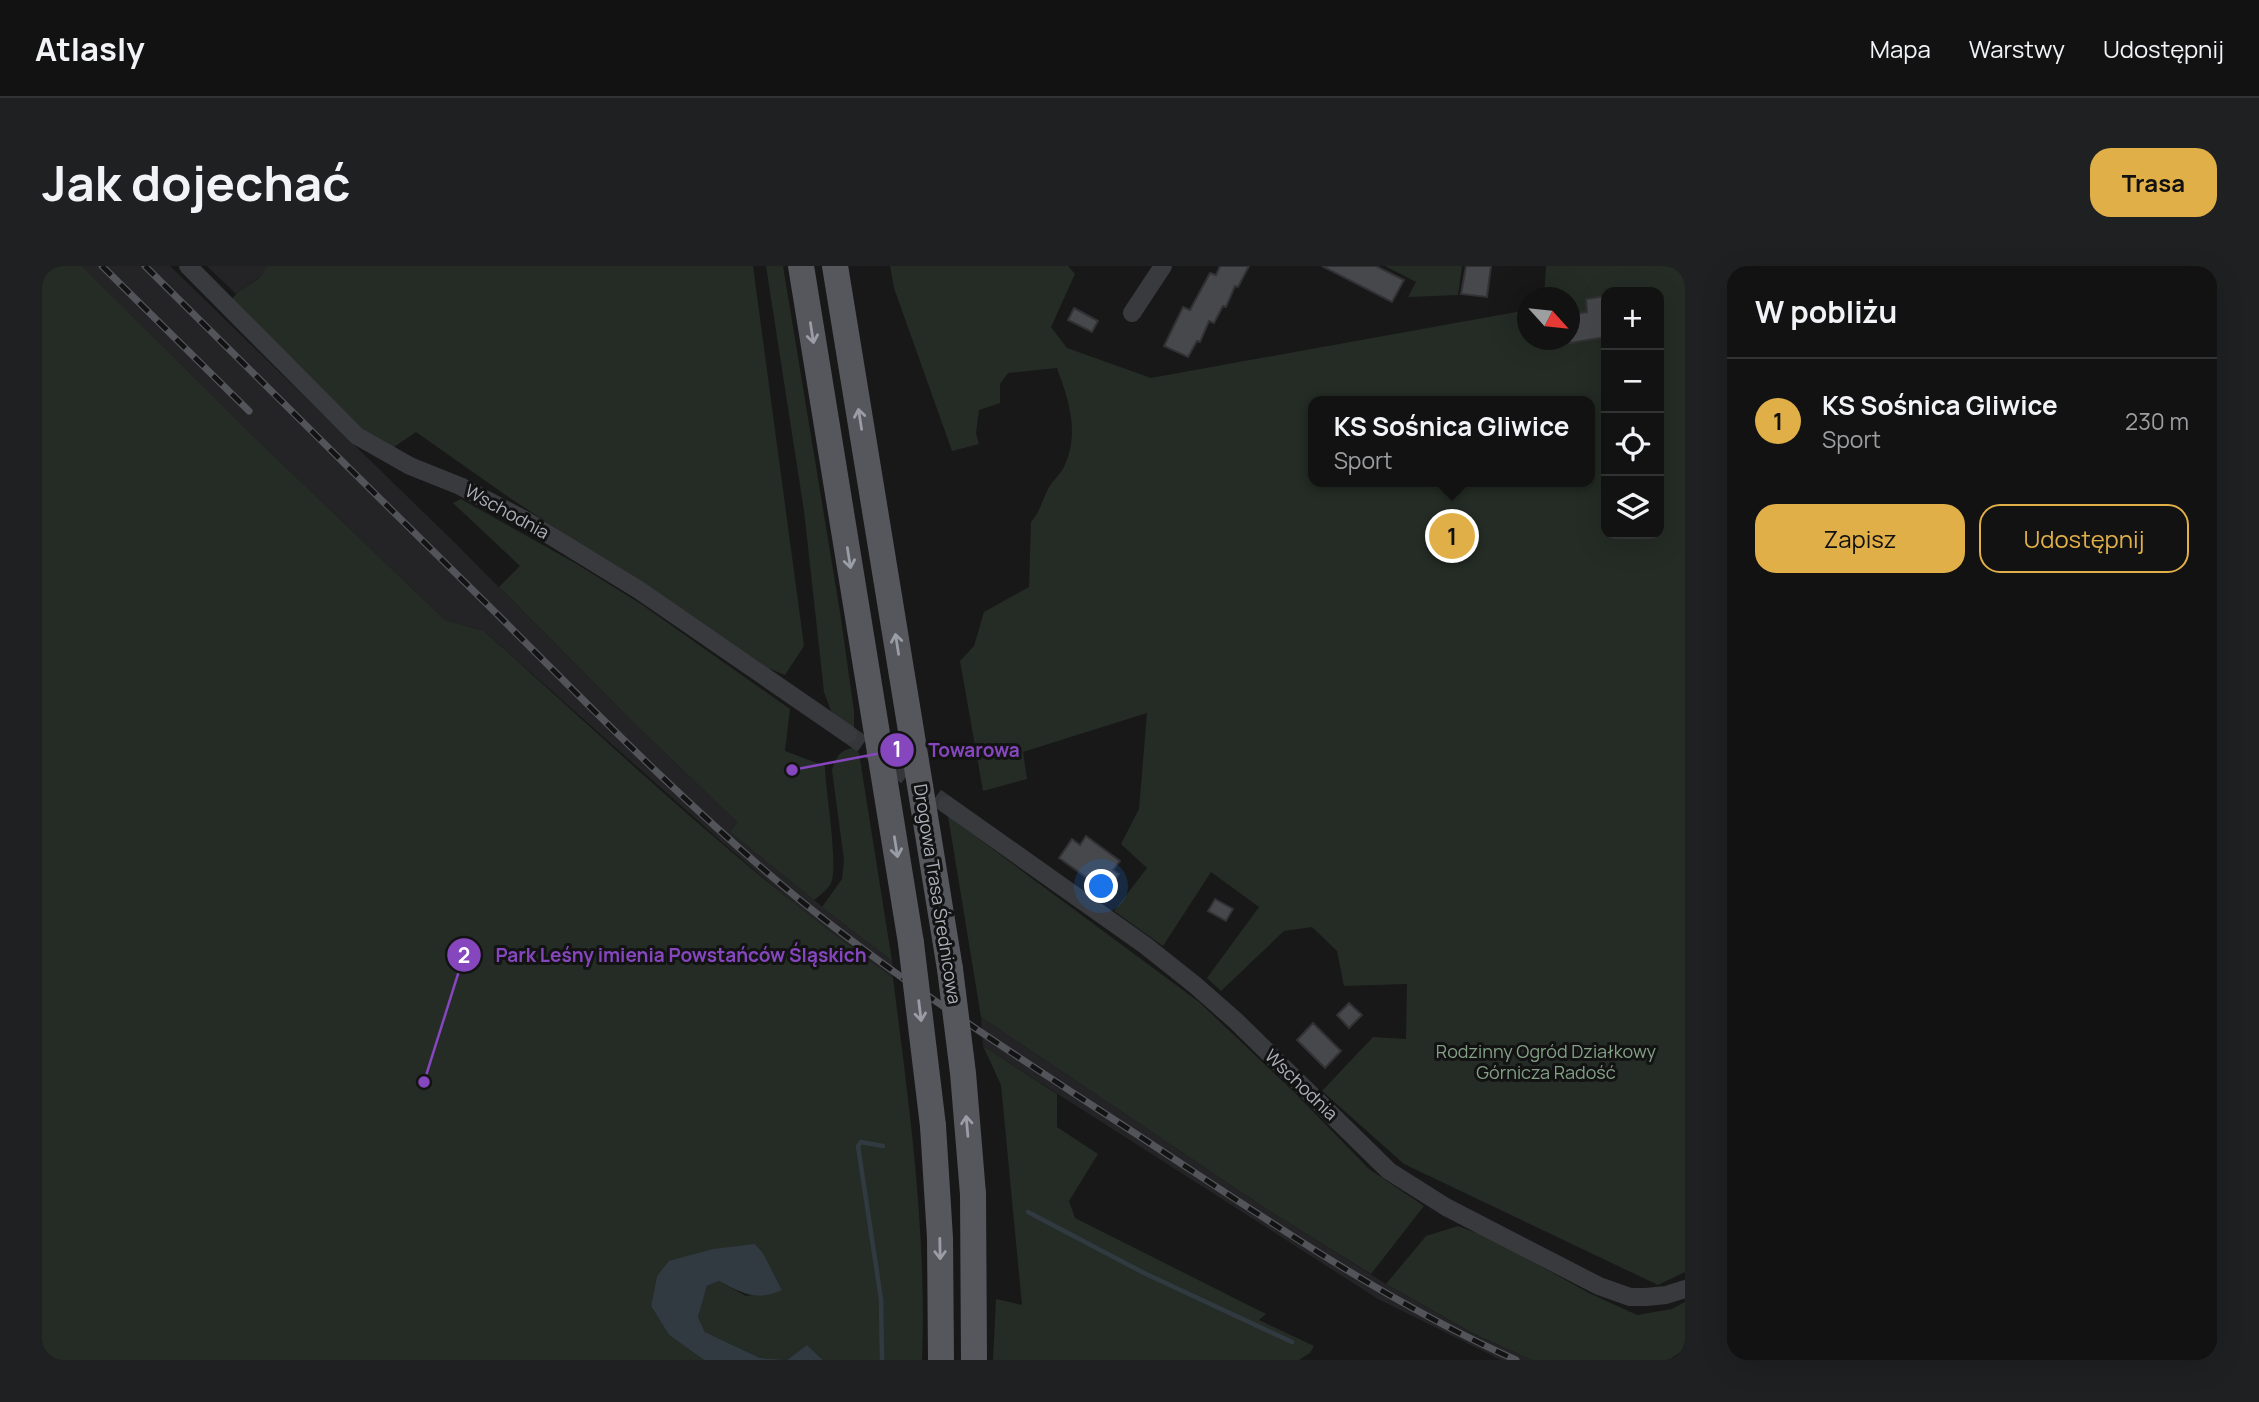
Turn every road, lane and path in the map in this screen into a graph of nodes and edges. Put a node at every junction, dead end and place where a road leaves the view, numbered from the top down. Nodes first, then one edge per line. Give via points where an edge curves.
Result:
1 (188, 266) edge
2 (801, 266) edge
3 (835, 266) edge
4 (1163, 266) edge
5 (1132, 313) dead end
6 (848, 734) tunnel mouth
7 (947, 805) tunnel mouth
8 (1685, 1289) edge
9 (941, 1360) edge
10 (974, 1360) edge

1 - 6 street, Wschodnia via 356,436 525,520 639,590
2 -> 9 main road, Drogowa Trasa Średnicowa, bridge via 911,943 938,1181
10 -> 3 main road, Drogowa Trasa Średnicowa, bridge via 973,1194 950,970
4 - 5 street
7 - 8 street, Wschodnia via 1195,985 1389,1171 1446,1207 1599,1286 1630,1297

